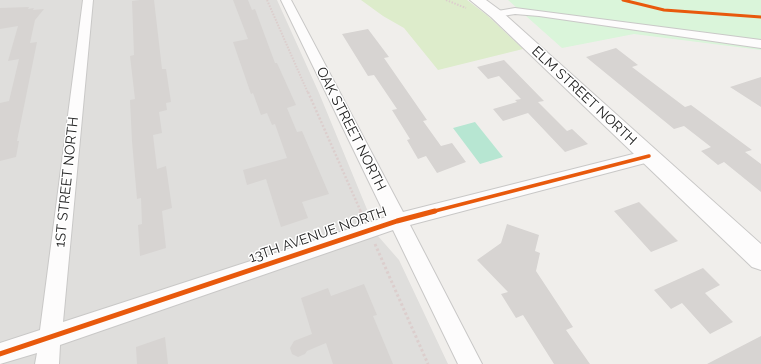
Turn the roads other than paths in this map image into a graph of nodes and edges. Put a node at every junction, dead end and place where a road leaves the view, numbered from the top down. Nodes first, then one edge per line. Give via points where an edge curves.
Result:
1 (88, 0) edge
2 (286, 0) edge
3 (473, 5) edge
4 (496, 14) junction
5 (761, 44) edge
6 (649, 156) junction
7 (397, 221) junction
8 (761, 259) edge
9 (50, 337) junction
10 (0, 354) edge
11 (47, 364) edge
12 (470, 364) edge

1 - 9 street, 1ST STREET NORTH
2 - 7 street, OAK STREET NORTH
3 - 4 street, ELM STREET NORTH
4 - 5 street via 515,11 533,13
4 - 6 street, ELM STREET NORTH
6 - 7 street, 13TH AVENUE NORTH
6 - 8 street, ELM STREET NORTH
7 - 9 street, 13TH AVENUE NORTH
7 - 12 street, OAK STREET NORTH
9 - 10 street, 13TH AVENUE NORTH
9 - 11 street, 1ST STREET NORTH

